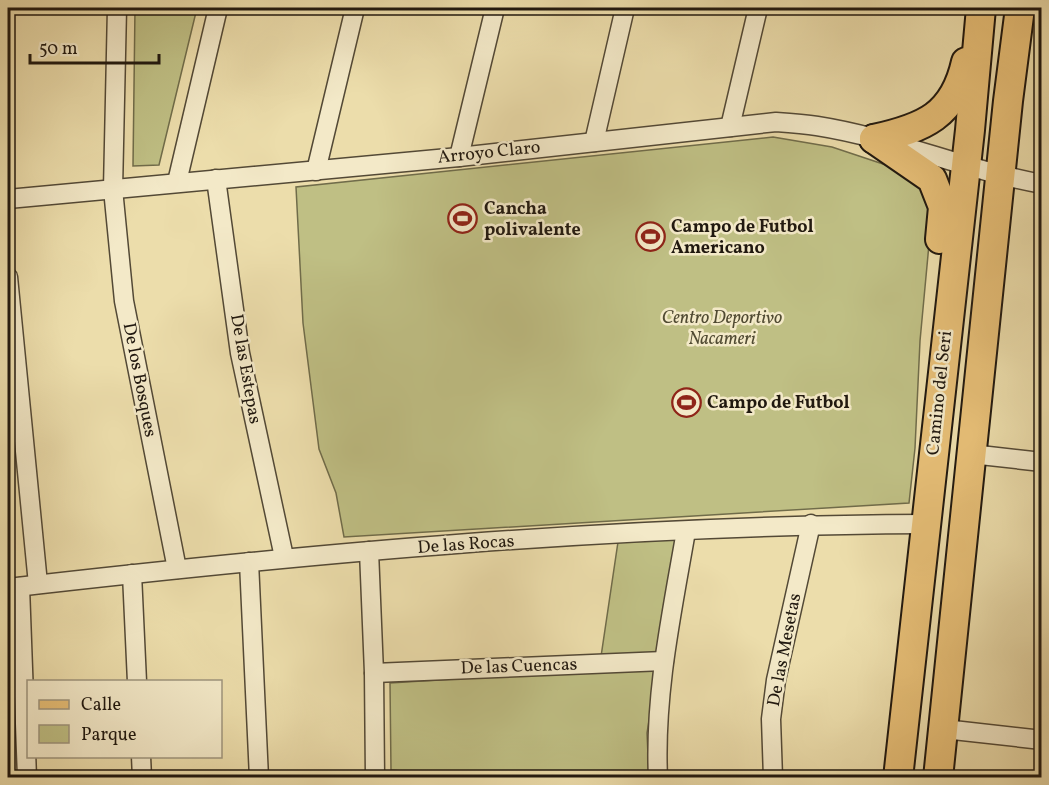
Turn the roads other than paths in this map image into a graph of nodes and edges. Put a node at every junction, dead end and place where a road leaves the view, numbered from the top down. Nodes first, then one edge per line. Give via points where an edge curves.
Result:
1 (117, 8) edge
2 (218, 8) edge
3 (355, 8) edge
4 (495, 8) edge
5 (625, 8) edge
6 (758, 8) edge
7 (975, 8) edge
8 (981, 8) edge
9 (1020, 8) edge
10 (730, 127) junction
11 (874, 139) junction
12 (594, 142) junction
13 (459, 157) junction
14 (965, 165) junction
15 (316, 171) junction
16 (1001, 174) junction
17 (216, 179) junction
18 (177, 182) junction
19 (1041, 184) edge
20 (113, 189) junction
21 (8, 199) edge
22 (8, 277) edge
23 (946, 337) junction
24 (971, 454) junction
25 (1041, 462) edge
26 (811, 524) junction
27 (926, 524) junction
28 (686, 531) junction
29 (369, 551) junction
30 (284, 557) junction
31 (249, 562) junction
32 (177, 569) junction
33 (132, 574) junction
34 (38, 584) junction
35 (14, 587) edge
36 (664, 661) junction
37 (374, 673) junction
38 (137, 680) edge
39 (944, 729) junction
40 (1041, 740) edge
41 (141, 758) edge
42 (27, 777) edge
43 (142, 777) edge
44 (259, 777) edge
45 (375, 777) edge
46 (658, 777) edge
47 (773, 777) edge
48 (898, 777) edge
49 (938, 777) edge

1 - 20 street, De los Bosques
2 - 18 street
3 - 15 street
4 - 13 street
5 - 12 street
6 - 10 street
7 - 11 main road via 964,72 949,102 932,119 915,128
8 - 14 main road, Camino del Seri
9 - 16 main road, Camino del Seri
10 - 11 street, Arroyo Claro via 776,122 818,126
10 - 12 street, Arroyo Claro
11 - 14 street, Arroyo Claro
11 - 23 main road via 932,178 941,197 934,297
12 - 13 street, Arroyo Claro
13 - 15 street, Arroyo Claro
14 - 16 street, Arroyo Claro
14 - 23 main road, Camino del Seri
15 - 17 street, Arroyo Claro
16 - 19 street, Arroyo Claro
16 - 24 main road, Camino del Seri
17 - 18 street, Arroyo Claro
17 - 30 street, De las Estepas via 240,353
18 - 20 street, Arroyo Claro
20 - 21 street, Arroyo Claro
20 - 32 street, De los Bosques via 124,301
22 - 34 street
23 - 27 main road, Camino del Seri
24 - 25 street
24 - 39 main road, Camino del Seri
26 - 27 street, De las Rocas
26 - 28 street, De las Rocas
26 - 47 street, De las Mesetas via 776,680 771,719
27 - 48 main road, Camino del Seri
28 - 29 street, De las Rocas
28 - 36 street
29 - 30 street, De las Rocas
29 - 37 street
30 - 31 street, De las Rocas
31 - 32 street, De las Rocas
31 - 44 street
32 - 33 street, De las Rocas
33 - 34 street, De las Rocas
33 - 38 street
34 - 35 street, De las Rocas
35 - 42 street
36 - 37 street, De las Cuencas
36 - 46 street
37 - 45 street
39 - 40 street
39 - 49 main road, Camino del Seri
41 - 43 street

